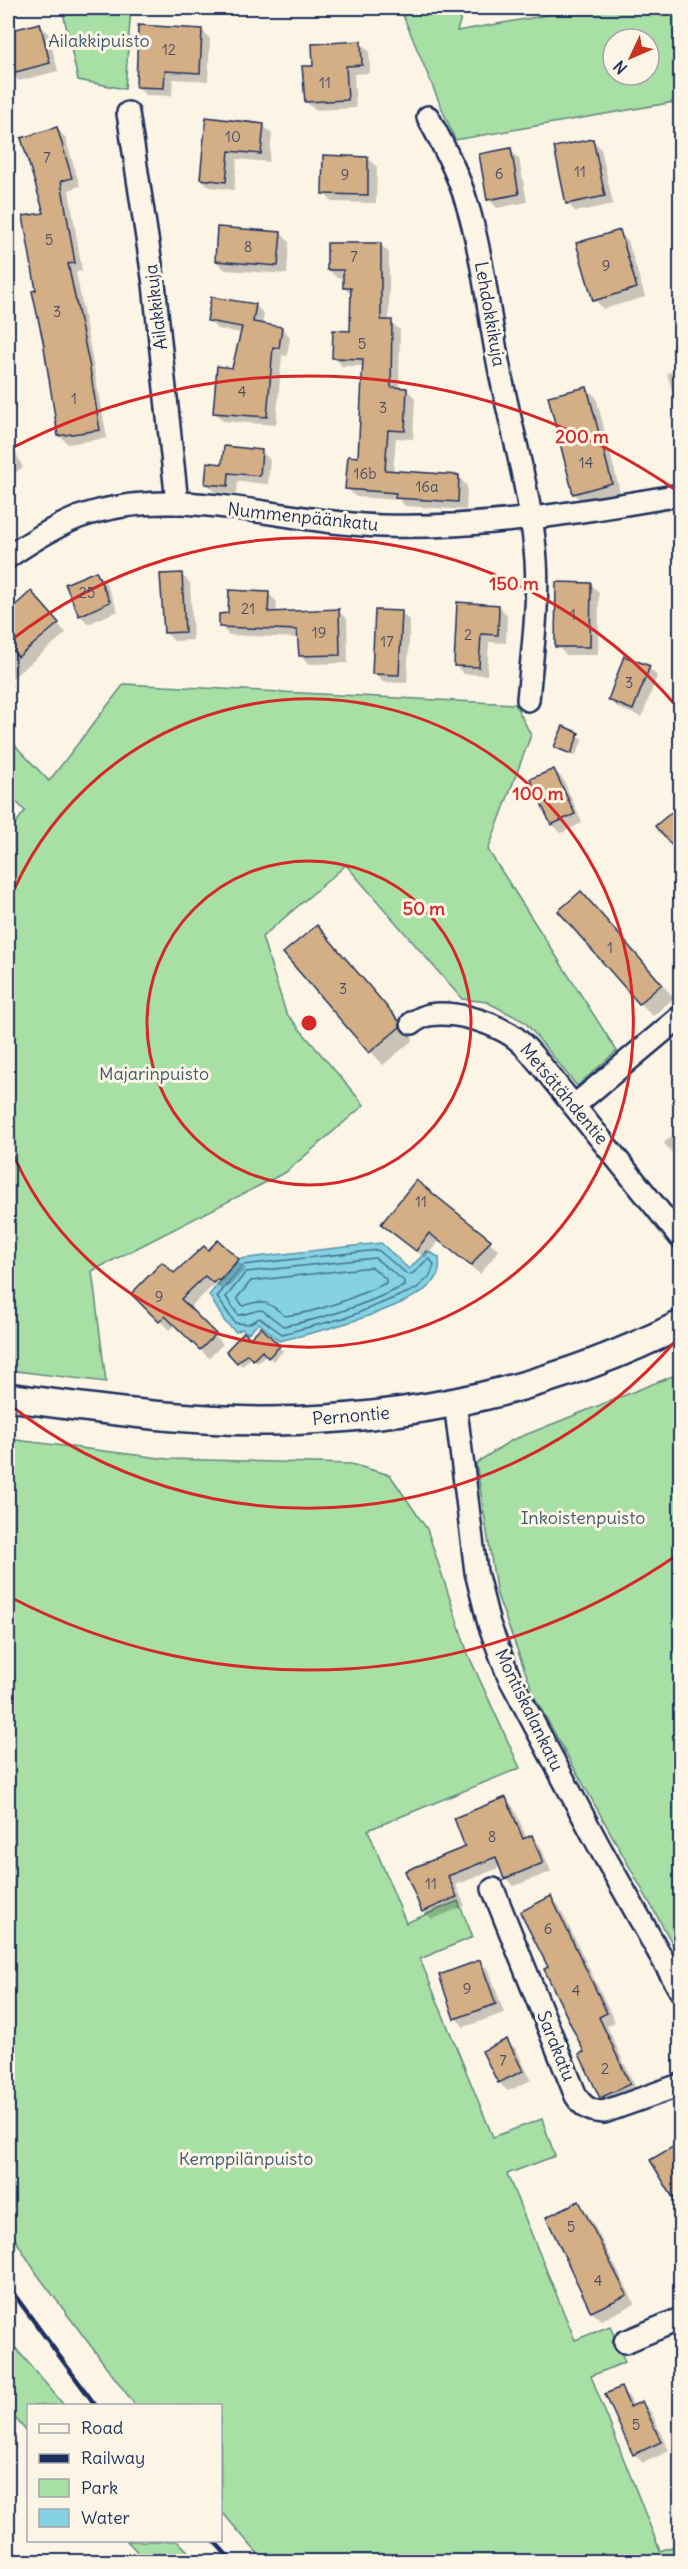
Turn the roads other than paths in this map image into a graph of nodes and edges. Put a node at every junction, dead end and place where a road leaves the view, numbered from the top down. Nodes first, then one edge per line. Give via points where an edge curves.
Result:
1 (129, 113) dead end
2 (428, 117) dead end
3 (681, 495) edge
4 (177, 503) junction
5 (530, 519) junction
6 (8, 557) edge
7 (528, 700) dead end
8 (681, 1017) edge
9 (412, 1023) dead end
10 (575, 1106) junction
11 (681, 1237) edge
12 (681, 1325) edge
13 (8, 1397) edge
14 (455, 1402) junction
15 (493, 1889) dead end
16 (681, 1990) edge
17 (681, 2085) edge
18 (681, 2319) edge
19 (625, 2342) dead end

1 - 4 street, Ailakkikuja via 154,284
2 - 5 street, Lehdokkikuja via 450,156 467,202
3 - 5 street, Nummenpäänkatu
4 - 5 street, Nummenpäänkatu via 382,526 450,526
4 - 6 street, Nummenpäänkatu via 129,506 80,517 37,537
5 - 7 street, Lehdokkikuja via 536,595
8 - 10 street
9 - 10 street, Metsätähdentie via 429,1015 459,1016 507,1032 525,1046
10 - 11 street, Metsätähdentie
12 - 14 street, Pernontie via 557,1377
13 - 14 street, Pernontie via 112,1412 268,1421 378,1415
14 - 16 street, Montiskalankatu via 476,1572 500,1654 594,1838
15 - 17 street, Sarakatu via 583,2106 604,2112
18 - 19 street

